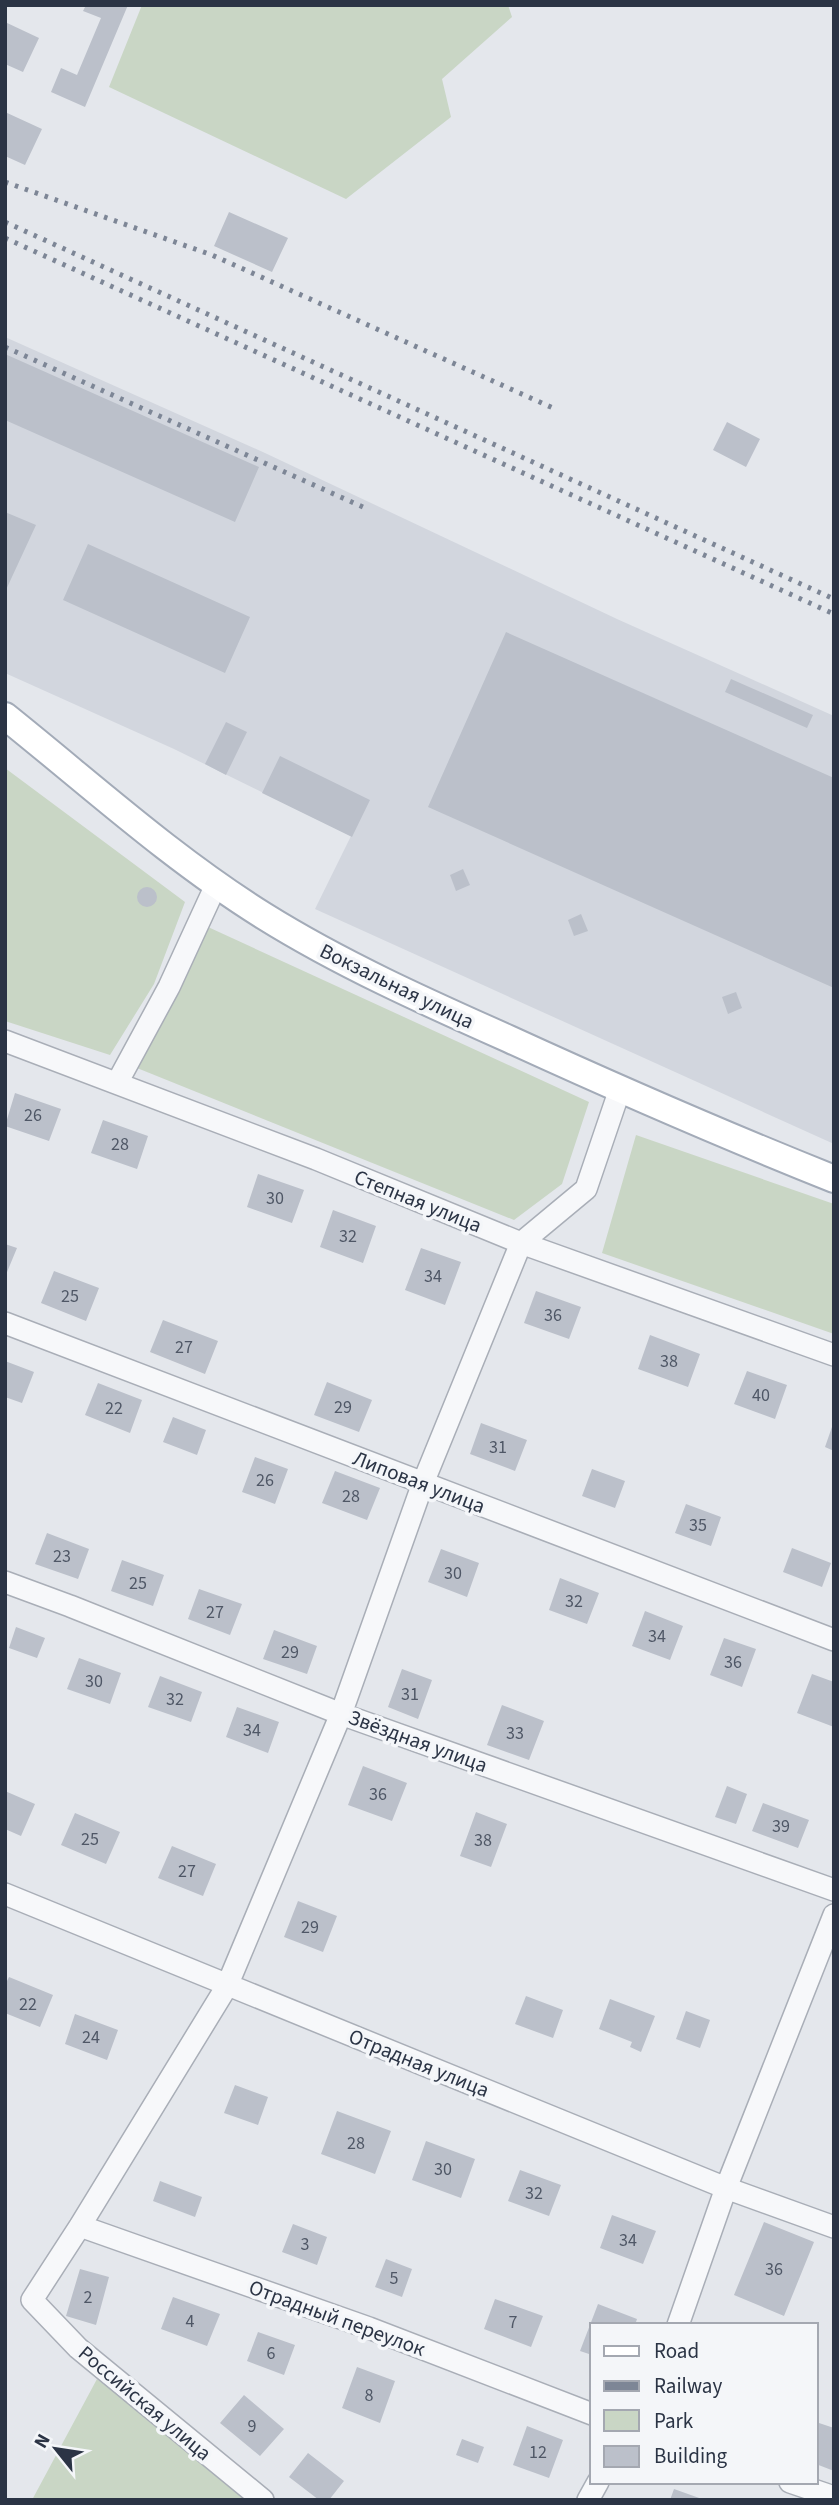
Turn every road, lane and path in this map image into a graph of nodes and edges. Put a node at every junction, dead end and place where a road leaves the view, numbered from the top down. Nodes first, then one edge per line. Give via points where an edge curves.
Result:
1 (5, 716) edge
2 (216, 885) junction
3 (5, 1041) edge
4 (117, 1083) junction
5 (620, 1089) junction
6 (834, 1179) edge
7 (521, 1243) junction
8 (5, 1323) edge
9 (834, 1355) edge
10 (423, 1483) junction
11 (5, 1582) edge
12 (834, 1640) edge
13 (341, 1714) junction
14 (834, 1890) edge
15 (5, 1894) edge
16 (834, 1915) edge
17 (228, 1986) junction
18 (726, 2188) junction
19 (80, 2226) junction
20 (834, 2227) edge
21 (679, 2323) edge
22 (590, 2413) edge
23 (597, 2484) edge
24 (796, 2484) edge
25 (834, 2497) edge
26 (263, 2500) edge
27 (588, 2500) edge

1 - 2 main road, Вокзальная улица
2 - 4 street via 169,987
2 - 5 main road, Вокзальная улица via 327,953
3 - 4 street, Степная улица
4 - 7 street, Степная улица
5 - 6 main road, Вокзальная улица
5 - 7 street via 586,1189
7 - 9 street, Степная улица
7 - 10 street
8 - 10 street, Липовая улица
10 - 12 street, Липовая улица
10 - 13 street
11 - 13 street, Звёздная улица
13 - 14 street, Звёздная улица
13 - 17 street
15 - 17 street, Отрадная улица
16 - 18 street
17 - 18 street, Отрадная улица
17 - 19 street
18 - 20 street, Отрадная улица
18 - 21 street
19 - 22 street, Отрадный переулок via 369,2328
19 - 26 street, Российская улица via 32,2300 78,2348
23 - 27 street
24 - 25 street

